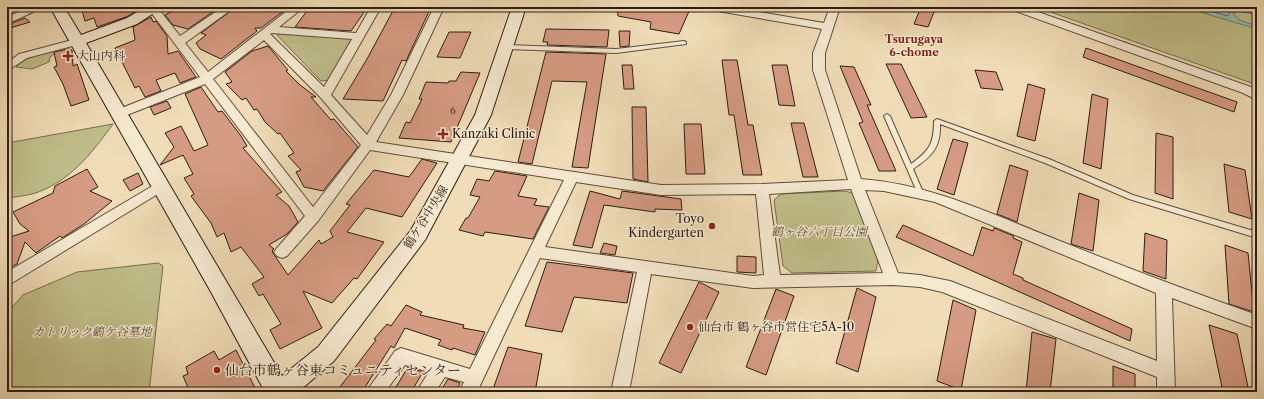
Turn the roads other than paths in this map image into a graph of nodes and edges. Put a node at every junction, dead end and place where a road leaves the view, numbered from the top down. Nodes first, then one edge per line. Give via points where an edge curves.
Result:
1 (22, 7) edge
2 (57, 7) edge
3 (230, 7) edge
4 (299, 7) edge
5 (376, 7) edge
6 (439, 7) edge
7 (519, 7) edge
8 (712, 7) edge
9 (835, 7) edge
10 (1014, 7) edge
11 (153, 8) edge
12 (732, 9) edge
13 (7, 21) edge
14 (827, 27) junction
15 (267, 32) junction
16 (359, 36) junction
17 (76, 42) junction
18 (179, 42) junction
19 (684, 43) dead end
20 (506, 47) junction
21 (7, 68) edge
22 (206, 79) junction
23 (325, 95) junction
24 (1257, 96) edge
25 (118, 114) junction
26 (887, 116) dead end
27 (368, 145) junction
28 (460, 160) junction
29 (910, 168) junction
30 (572, 177) junction
31 (856, 184) junction
32 (161, 186) junction
33 (762, 189) junction
34 (920, 192) junction
35 (313, 217) junction
36 (1257, 235) edge
37 (282, 252) dead end
38 (536, 252) junction
39 (645, 268) junction
40 (893, 279) junction
41 (7, 280) edge
42 (773, 282) junction
43 (1164, 289) junction
44 (1257, 322) edge
45 (441, 368) junction
46 (1165, 372) junction
47 (471, 385) edge
48 (279, 392) edge
49 (375, 392) edge
50 (425, 392) edge
51 (620, 392) edge
52 (1166, 392) edge

1 - 13 street via 28,12
2 - 17 street
3 - 18 street
4 - 15 street
5 - 16 street
6 - 27 street via 391,105
7 - 20 street, 鶴ケ谷中央線
8 - 12 street
9 - 14 street
10 - 24 street via 1247,90
11 - 17 street via 132,21
11 - 18 street
12 - 14 street
14 - 31 street via 819,53 819,70
15 - 16 street
15 - 22 street
15 - 23 street
16 - 23 street
17 - 21 street via 23,56
17 - 25 street
18 - 22 street
19 - 20 lane via 616,51
20 - 28 street, 鶴ケ谷中央線 via 483,115
22 - 25 street
22 - 35 street
23 - 27 street
25 - 32 street
26 - 29 lane
27 - 28 street
27 - 35 street
28 - 30 street
28 - 48 street, 鶴ケ谷中央線 via 418,235 326,354
29 - 34 lane
29 - 36 lane via 928,155 934,146 938,135 937,121 1047,161 1131,197
30 - 33 street via 661,190
30 - 38 street
31 - 33 street
31 - 34 street
31 - 40 street
32 - 41 street
32 - 48 street
33 - 42 street
34 - 43 street
35 - 37 street
38 - 39 street
38 - 47 street
39 - 42 street via 753,282
39 - 51 street
40 - 42 street
40 - 46 street via 944,286
43 - 44 street
43 - 46 street
45 - 47 street
45 - 49 street via 401,356
45 - 50 street
46 - 52 street

